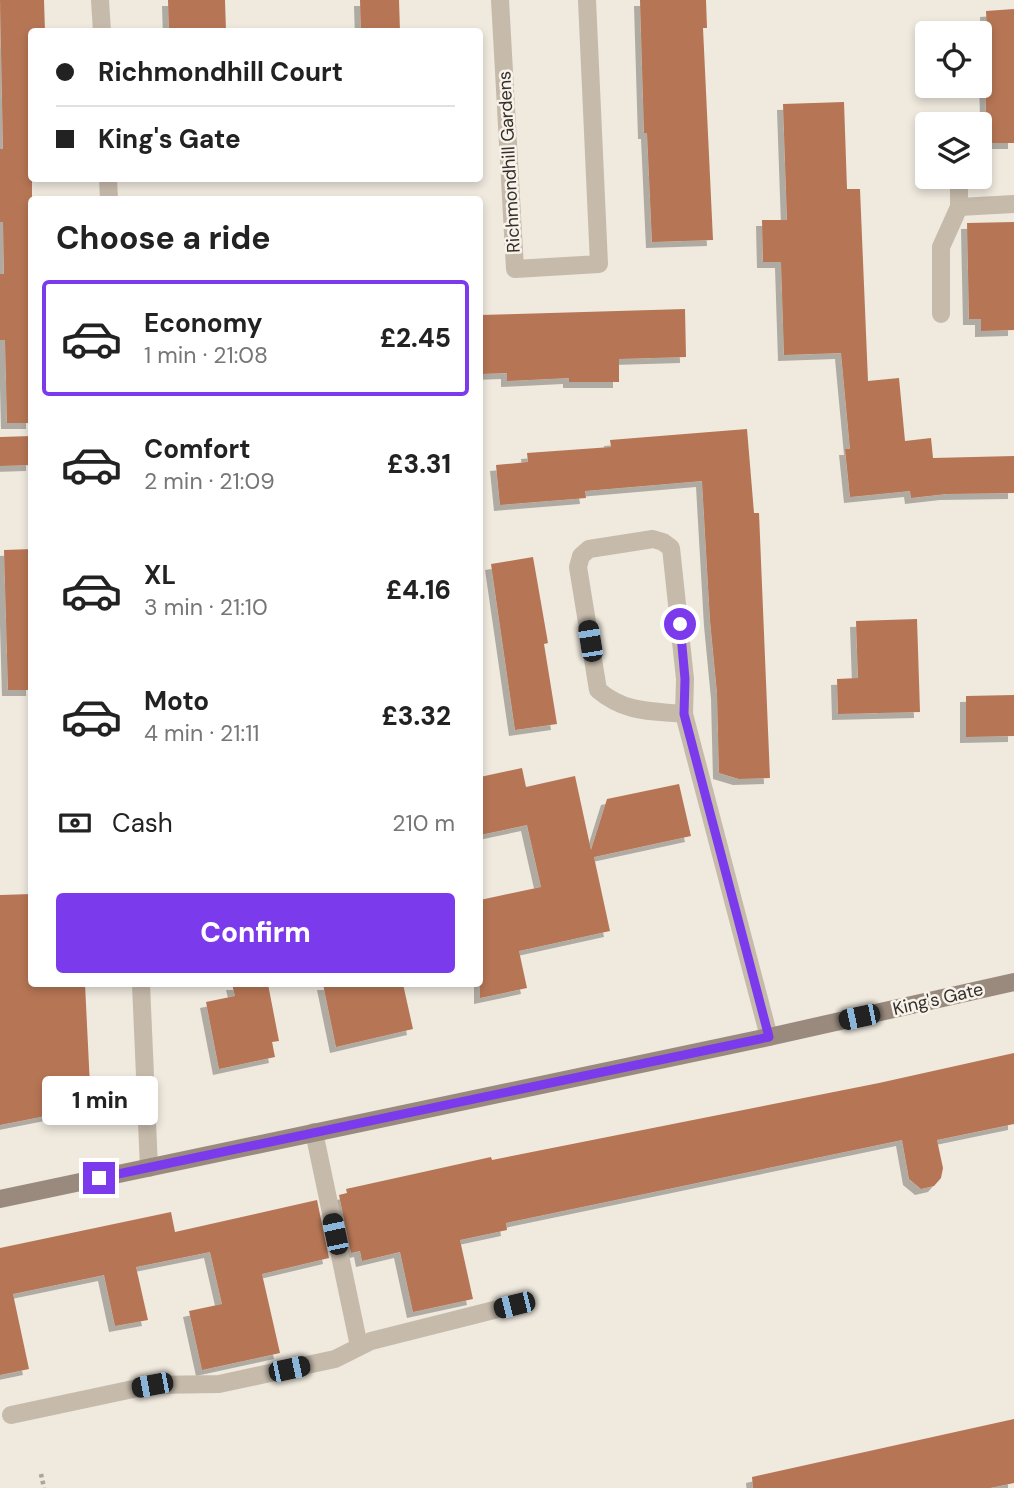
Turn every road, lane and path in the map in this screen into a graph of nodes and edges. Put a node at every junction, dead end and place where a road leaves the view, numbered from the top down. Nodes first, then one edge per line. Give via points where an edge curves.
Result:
1 (100, 0) edge
2 (500, 0) edge
3 (587, 0) edge
4 (102, 28) edge
5 (959, 189) edge
6 (1014, 204) edge
7 (959, 207) junction
8 (941, 314) dead end
9 (684, 714) junction
10 (1014, 982) edge
11 (141, 987) edge
12 (769, 1037) junction
13 (314, 1132) junction
14 (149, 1168) junction
15 (0, 1199) edge
16 (514, 1305) dead end
17 (359, 1346) junction
18 (11, 1415) dead end
19 (41, 1474) dead end
20 (44, 1488) edge

1 - 4 street
2 - 3 street, Richmondhill Gardens via 515,269 599,264
5 - 7 street
6 - 7 street
7 - 8 street via 941,247
9 - 9 street via 685,679 671,548 653,539 590,549 581,556 578,567 598,690 628,708
9 - 12 street
10 - 12 street, King's Gate
11 - 14 street
12 - 13 street, King's Gate
13 - 14 street, King's Gate
13 - 17 street
14 - 15 street, King's Gate
16 - 17 street
17 - 18 street via 335,1359 219,1384 152,1385
19 - 20 path

